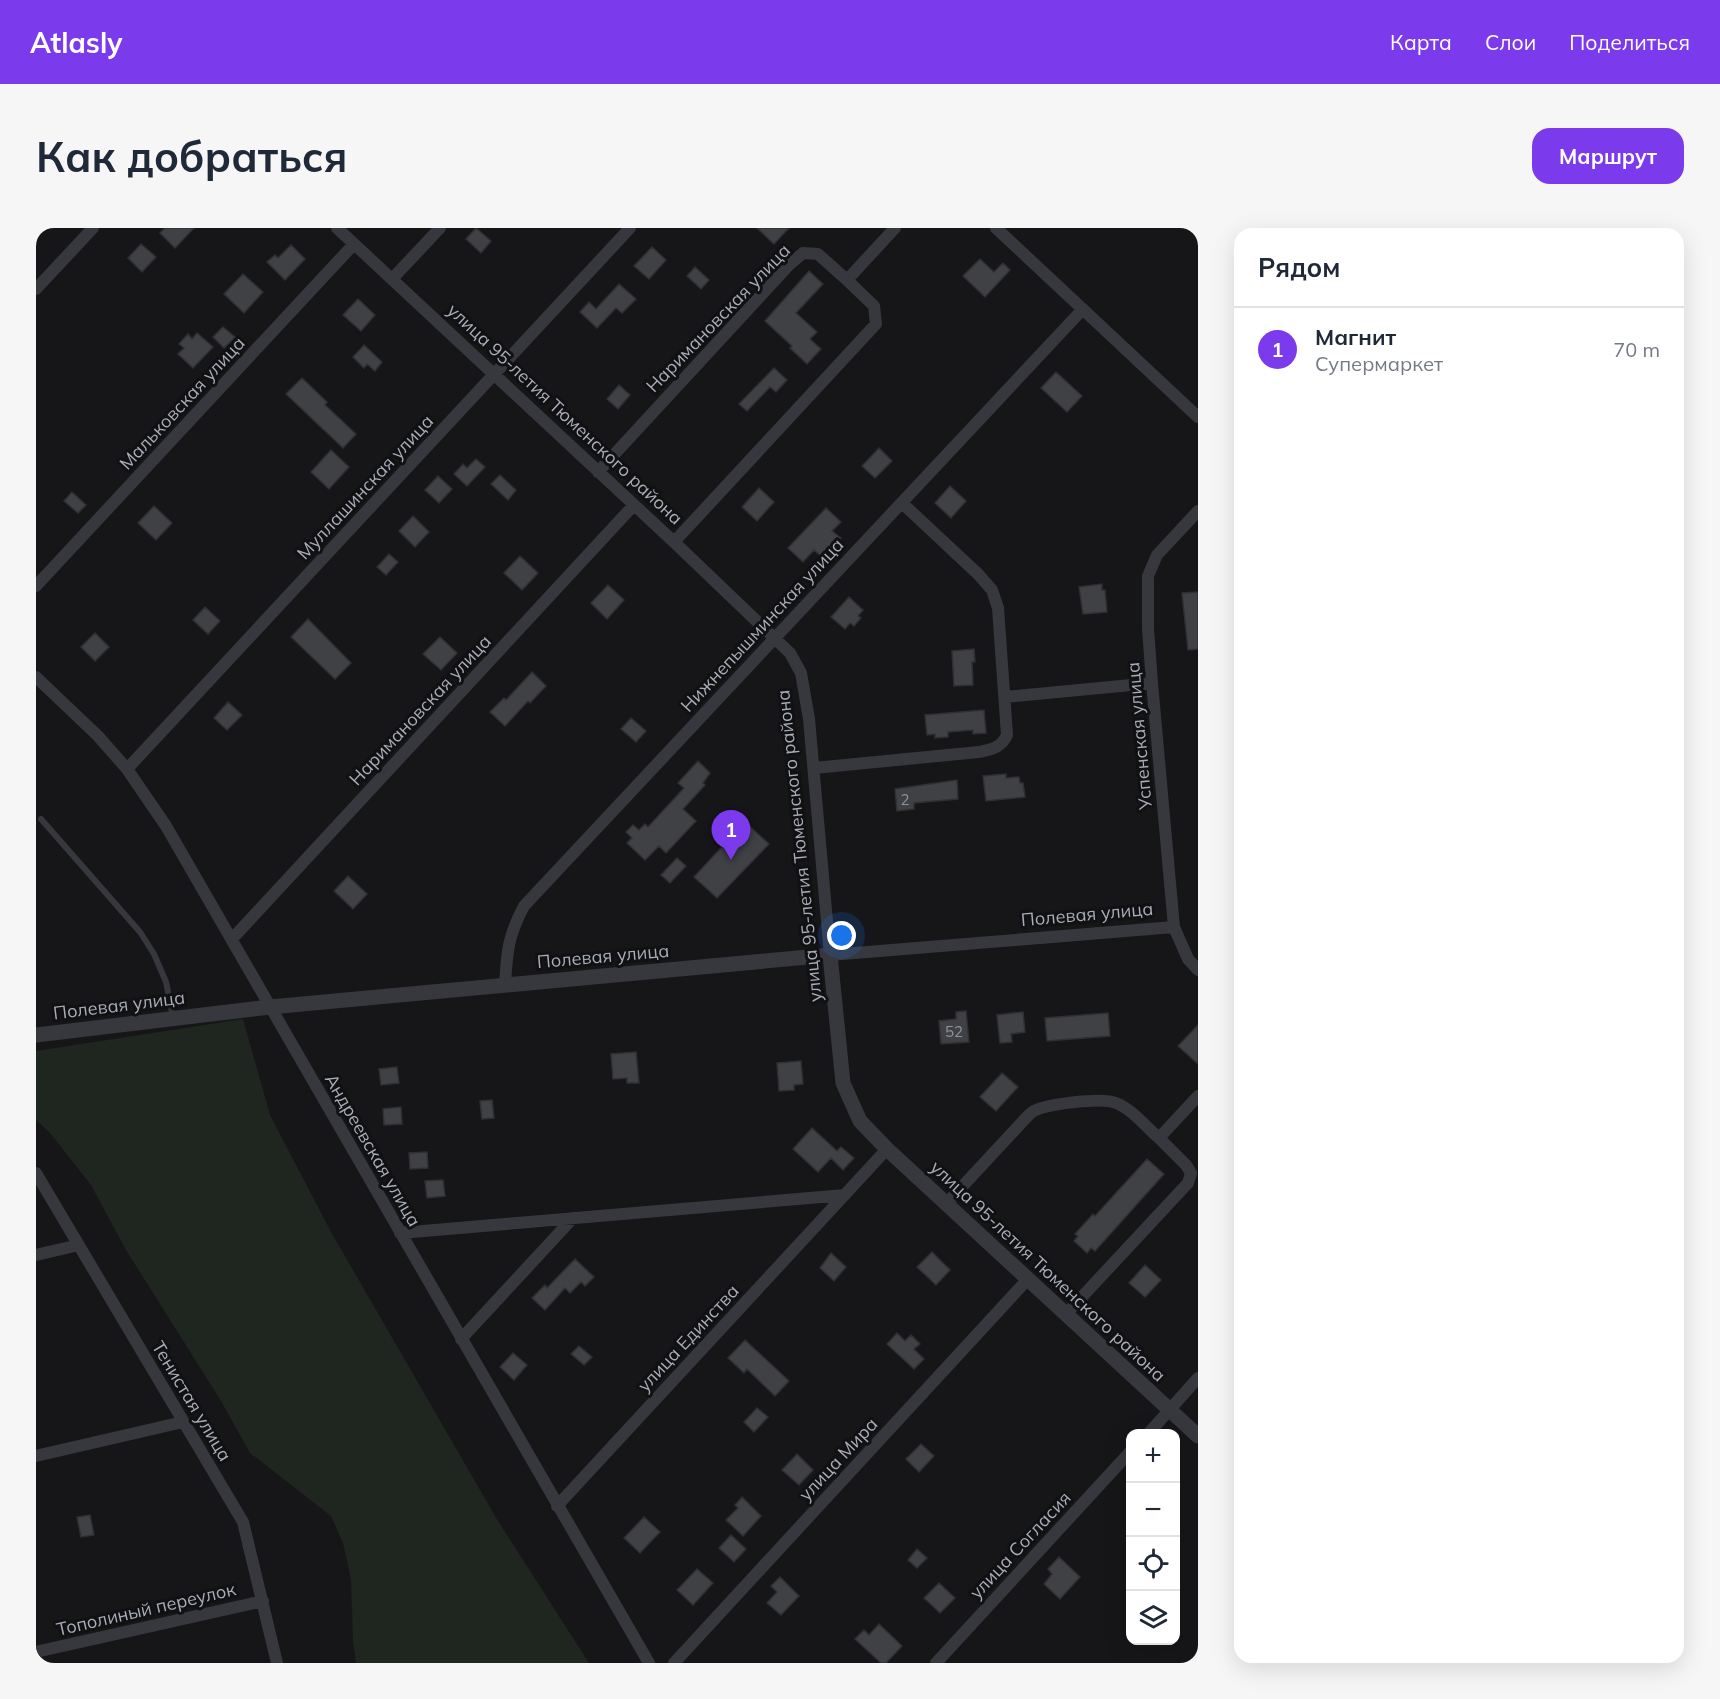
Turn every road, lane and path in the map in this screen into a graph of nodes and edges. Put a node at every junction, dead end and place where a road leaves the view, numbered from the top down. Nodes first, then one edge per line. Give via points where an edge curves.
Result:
1 (93, 228) edge
2 (337, 228) edge
3 (440, 228) edge
4 (630, 228) edge
5 (895, 228) edge
6 (996, 228) edge
7 (354, 244) junction
8 (392, 279) junction
9 (847, 280) junction
10 (36, 289) edge
11 (1083, 309) junction
12 (494, 375) junction
13 (1198, 417) edge
14 (598, 472) junction
15 (902, 503) junction
16 (634, 506) junction
17 (1198, 511) edge
18 (674, 542) junction
19 (36, 586) edge
20 (775, 637) junction
21 (36, 677) edge
22 (1152, 683) junction
23 (1005, 697) junction
24 (814, 768) junction
25 (127, 769) junction
26 (41, 819) dead end
27 (1174, 927) junction
28 (232, 939) junction
29 (830, 955) junction
30 (1198, 970) edge
31 (505, 985) junction
32 (270, 1007) junction
33 (174, 1018) junction
34 (36, 1035) edge
35 (1198, 1096) edge
36 (1159, 1138) junction
37 (887, 1149) junction
38 (36, 1173) edge
39 (845, 1195) junction
40 (946, 1204) junction
41 (573, 1218) junction
42 (400, 1233) junction
43 (79, 1245) junction
44 (36, 1255) edge
45 (1028, 1279) junction
46 (1066, 1314) junction
47 (461, 1339) junction
48 (1198, 1378) edge
49 (1170, 1410) junction
50 (183, 1422) junction
51 (1153, 1429) edge
52 (1198, 1436) edge
53 (36, 1456) edge
54 (1126, 1457) edge
55 (557, 1506) junction
56 (263, 1601) junction
57 (36, 1652) edge
58 (277, 1663) edge
59 (649, 1663) edge
60 (674, 1663) edge
61 (936, 1663) edge

1 - 10 street
2 - 7 street, улица 95-летия Тюменского района
3 - 8 street
4 - 12 street, Муллашинская улица
5 - 9 street
6 - 11 street
7 - 8 street, улица 95-летия Тюменского района
7 - 19 street, Мальковская улица
8 - 12 street, улица 95-летия Тюменского района
9 - 14 street, Наримановская улица via 818,254 803,253
9 - 18 street, Наримановская улица via 874,306 876,324
11 - 13 street
11 - 15 street, Нижнепышминская улица
12 - 14 street, улица 95-летия Тюменского района
12 - 25 street, Муллашинская улица
14 - 16 street, улица 95-летия Тюменского района
15 - 20 street, Нижнепышминская улица
15 - 23 street via 992,590 998,608
16 - 18 street, улица 95-летия Тюменского района
16 - 28 street, Наримановская улица
17 - 22 street, Успенская улица via 1157,555 1148,576
18 - 20 street, улица 95-летия Тюменского района
20 - 24 street, улица 95-летия Тюменского района via 801,673
20 - 31 street, Нижнепышминская улица via 524,906 507,950
21 - 25 street, Андреевская улица
22 - 23 street
22 - 27 street, Успенская улица
23 - 24 street via 1007,735 1004,744 996,748
24 - 29 street, улица 95-летия Тюменского района
25 - 28 street, Андреевская улица via 166,826
26 - 33 lane via 140,932 166,982
27 - 29 street, Полевая улица
27 - 30 street, Успенская улица via 1188,959
28 - 32 street, Андреевская улица
29 - 31 street, Полевая улица
29 - 37 street, улица 95-летия Тюменского района via 843,1083 860,1121
31 - 32 street, Полевая улица
32 - 33 street, Полевая улица
32 - 42 street, Андреевская улица
33 - 34 street, Полевая улица
35 - 36 street
36 - 40 street via 1114,1101 1046,1107 1024,1120
36 - 46 street via 1186,1165 1191,1173 1188,1183
37 - 39 street, улица Единства
37 - 40 street, улица 95-летия Тюменского района
38 - 43 street, Тенистая улица
39 - 41 street
39 - 55 street, улица Единства
40 - 45 street, улица 95-летия Тюменского района
41 - 42 street
41 - 47 street
42 - 47 street, Андреевская улица
43 - 44 street
43 - 50 street, Тенистая улица
45 - 46 street, улица 95-летия Тюменского района
45 - 60 street, улица Мира
46 - 49 street, улица 95-летия Тюменского района
47 - 55 street, Андреевская улица
48 - 49 street
49 - 51 street
49 - 52 street, улица 95-летия Тюменского района
50 - 53 street
50 - 56 street, Тенистая улица via 243,1522
54 - 61 street, улица Согласия
55 - 59 street, Андреевская улица
56 - 57 street, Тополиный переулок
56 - 58 street, Тенистая улица

